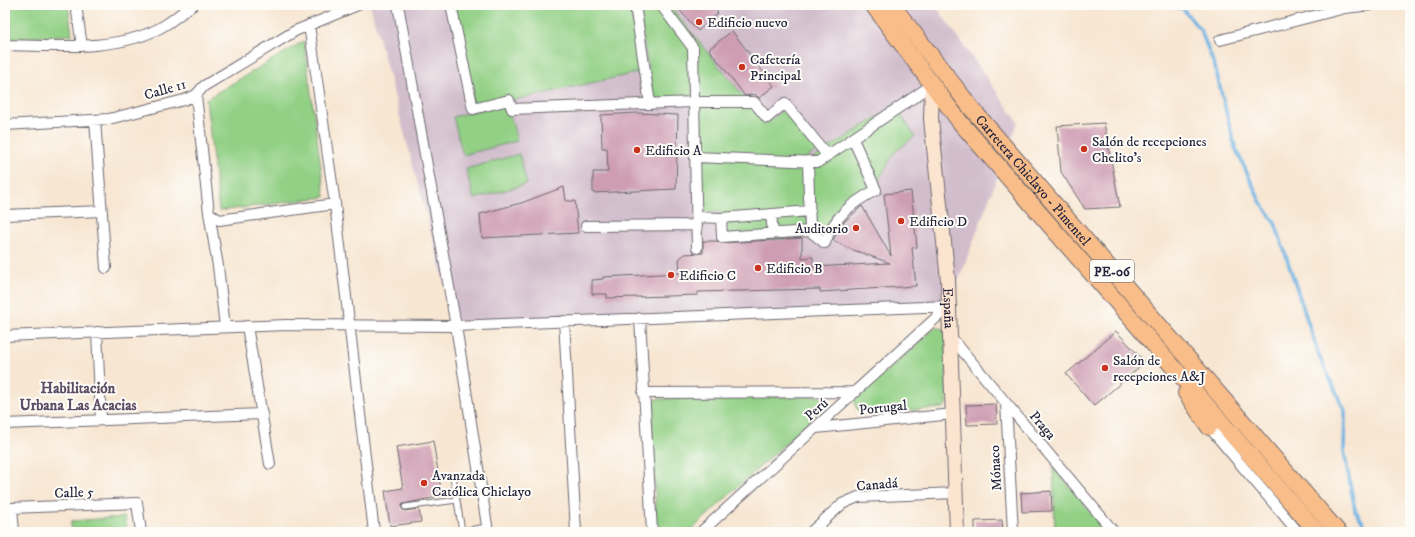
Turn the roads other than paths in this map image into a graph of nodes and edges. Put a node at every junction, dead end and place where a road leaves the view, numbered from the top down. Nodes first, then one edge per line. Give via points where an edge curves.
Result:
1 (76, 5) edge
2 (193, 5) edge
3 (358, 5) edge
4 (398, 5) edge
5 (450, 5) edge
6 (635, 5) edge
7 (661, 5) edge
8 (873, 5) edge
9 (892, 5) edge
10 (1371, 5) edge
11 (1345, 6) edge
12 (309, 25) junction
13 (1220, 40) dead end
14 (5, 45) edge
15 (82, 46) junction
16 (932, 86) junction
17 (196, 95) junction
18 (694, 102) junction
19 (650, 104) junction
20 (95, 120) junction
21 (5, 125) edge
22 (853, 139) junction
23 (827, 156) junction
24 (696, 157) junction
25 (808, 161) junction
26 (335, 204) junction
27 (102, 211) junction
28 (810, 211) junction
29 (209, 214) junction
30 (770, 214) junction
31 (5, 215) edge
32 (721, 218) junction
33 (697, 221) junction
34 (586, 226) dead end
35 (810, 231) junction
36 (773, 233) junction
37 (698, 248) dead end
38 (106, 268) dead end
39 (949, 306) junction
40 (640, 318) junction
41 (564, 321) junction
42 (349, 324) junction
43 (247, 326) junction
44 (456, 326) junction
45 (225, 327) junction
46 (97, 332) junction
47 (1146, 334) junction
48 (5, 336) edge
49 (950, 336) junction
50 (856, 392) junction
51 (644, 393) junction
52 (1006, 403) junction
53 (262, 414) junction
54 (953, 414) junction
55 (101, 420) junction
56 (5, 424) edge
57 (816, 428) junction
58 (1209, 428) joint
59 (270, 464) dead end
60 (453, 477) dead end
61 (956, 493) junction
62 (457, 500) junction
63 (405, 508) dead end
64 (487, 529) edge
65 (14, 532) edge
66 (141, 532) edge
67 (374, 532) edge
68 (576, 532) edge
69 (652, 532) edge
70 (701, 532) edge
71 (811, 532) edge
72 (957, 532) edge
73 (1013, 532) edge
74 (1114, 532) edge
75 (1298, 532) edge
76 (1317, 532) edge
77 (1338, 532) edge

1 - 15 street
2 - 15 street via 164,26 125,41
3 - 12 street, Calle 11
4 - 44 street
5 - 19 street via 473,109 509,100 512,109
6 - 19 street
7 - 18 street via 693,48
8 - 16 main road, Carretera Chiclayo - Pimentel / PE-06
9 - 77 main road, Carretera Chiclayo - Pimentel / PE-06 via 972,109
10 - 11 street
11 - 13 street
12 - 17 street, Calle 11 via 294,31 204,86
12 - 26 street
14 - 15 street
16 - 22 street
16 - 39 street, España via 931,119
16 - 47 main road, Carretera Chiclayo - Pimentel / PE-06 via 960,122
17 - 20 street, Calle 11 via 110,119
17 - 29 street
18 - 19 street
18 - 23 street via 754,102 767,118 785,103
18 - 24 street
20 - 21 street, Calle 11
20 - 27 street
22 - 23 street
22 - 35 street via 876,190 860,198 843,213 835,222 825,242
23 - 25 street via 818,162
24 - 25 street
24 - 33 street
25 - 28 street
26 - 29 street via 219,220
26 - 42 street
27 - 31 street
27 - 38 street
28 - 30 street
28 - 35 street
29 - 45 street
30 - 32 street
30 - 36 street
32 - 33 street
32 - 36 street via 722,237
33 - 34 street
33 - 37 street
35 - 36 street
39 - 40 street
39 - 49 street, España
39 - 50 street, Perú
40 - 41 street
40 - 51 street
41 - 44 street
41 - 68 street
42 - 43 street
42 - 44 street
42 - 67 street
43 - 45 street
43 - 53 street
44 - 64 street
45 - 46 street
46 - 48 street
46 - 55 street
47 - 58 main road
47 - 76 main road, Carretera Chiclayo - Pimentel / PE-06
49 - 52 street, Praga
49 - 54 street, España
50 - 51 street
50 - 57 street, Perú
51 - 69 street
52 - 73 street, Mónaco
52 - 74 street, Praga
53 - 55 street
53 - 59 street
54 - 57 street, Portugal
54 - 61 street, España
55 - 56 street
57 - 70 street, Perú
58 - 75 street
60 - 62 lane
61 - 71 street, Canadá via 858,497 842,504
61 - 72 street, España
62 - 63 lane
62 - 64 lane via 462,531
65 - 66 street, Calle 5 via 12,508 137,503

